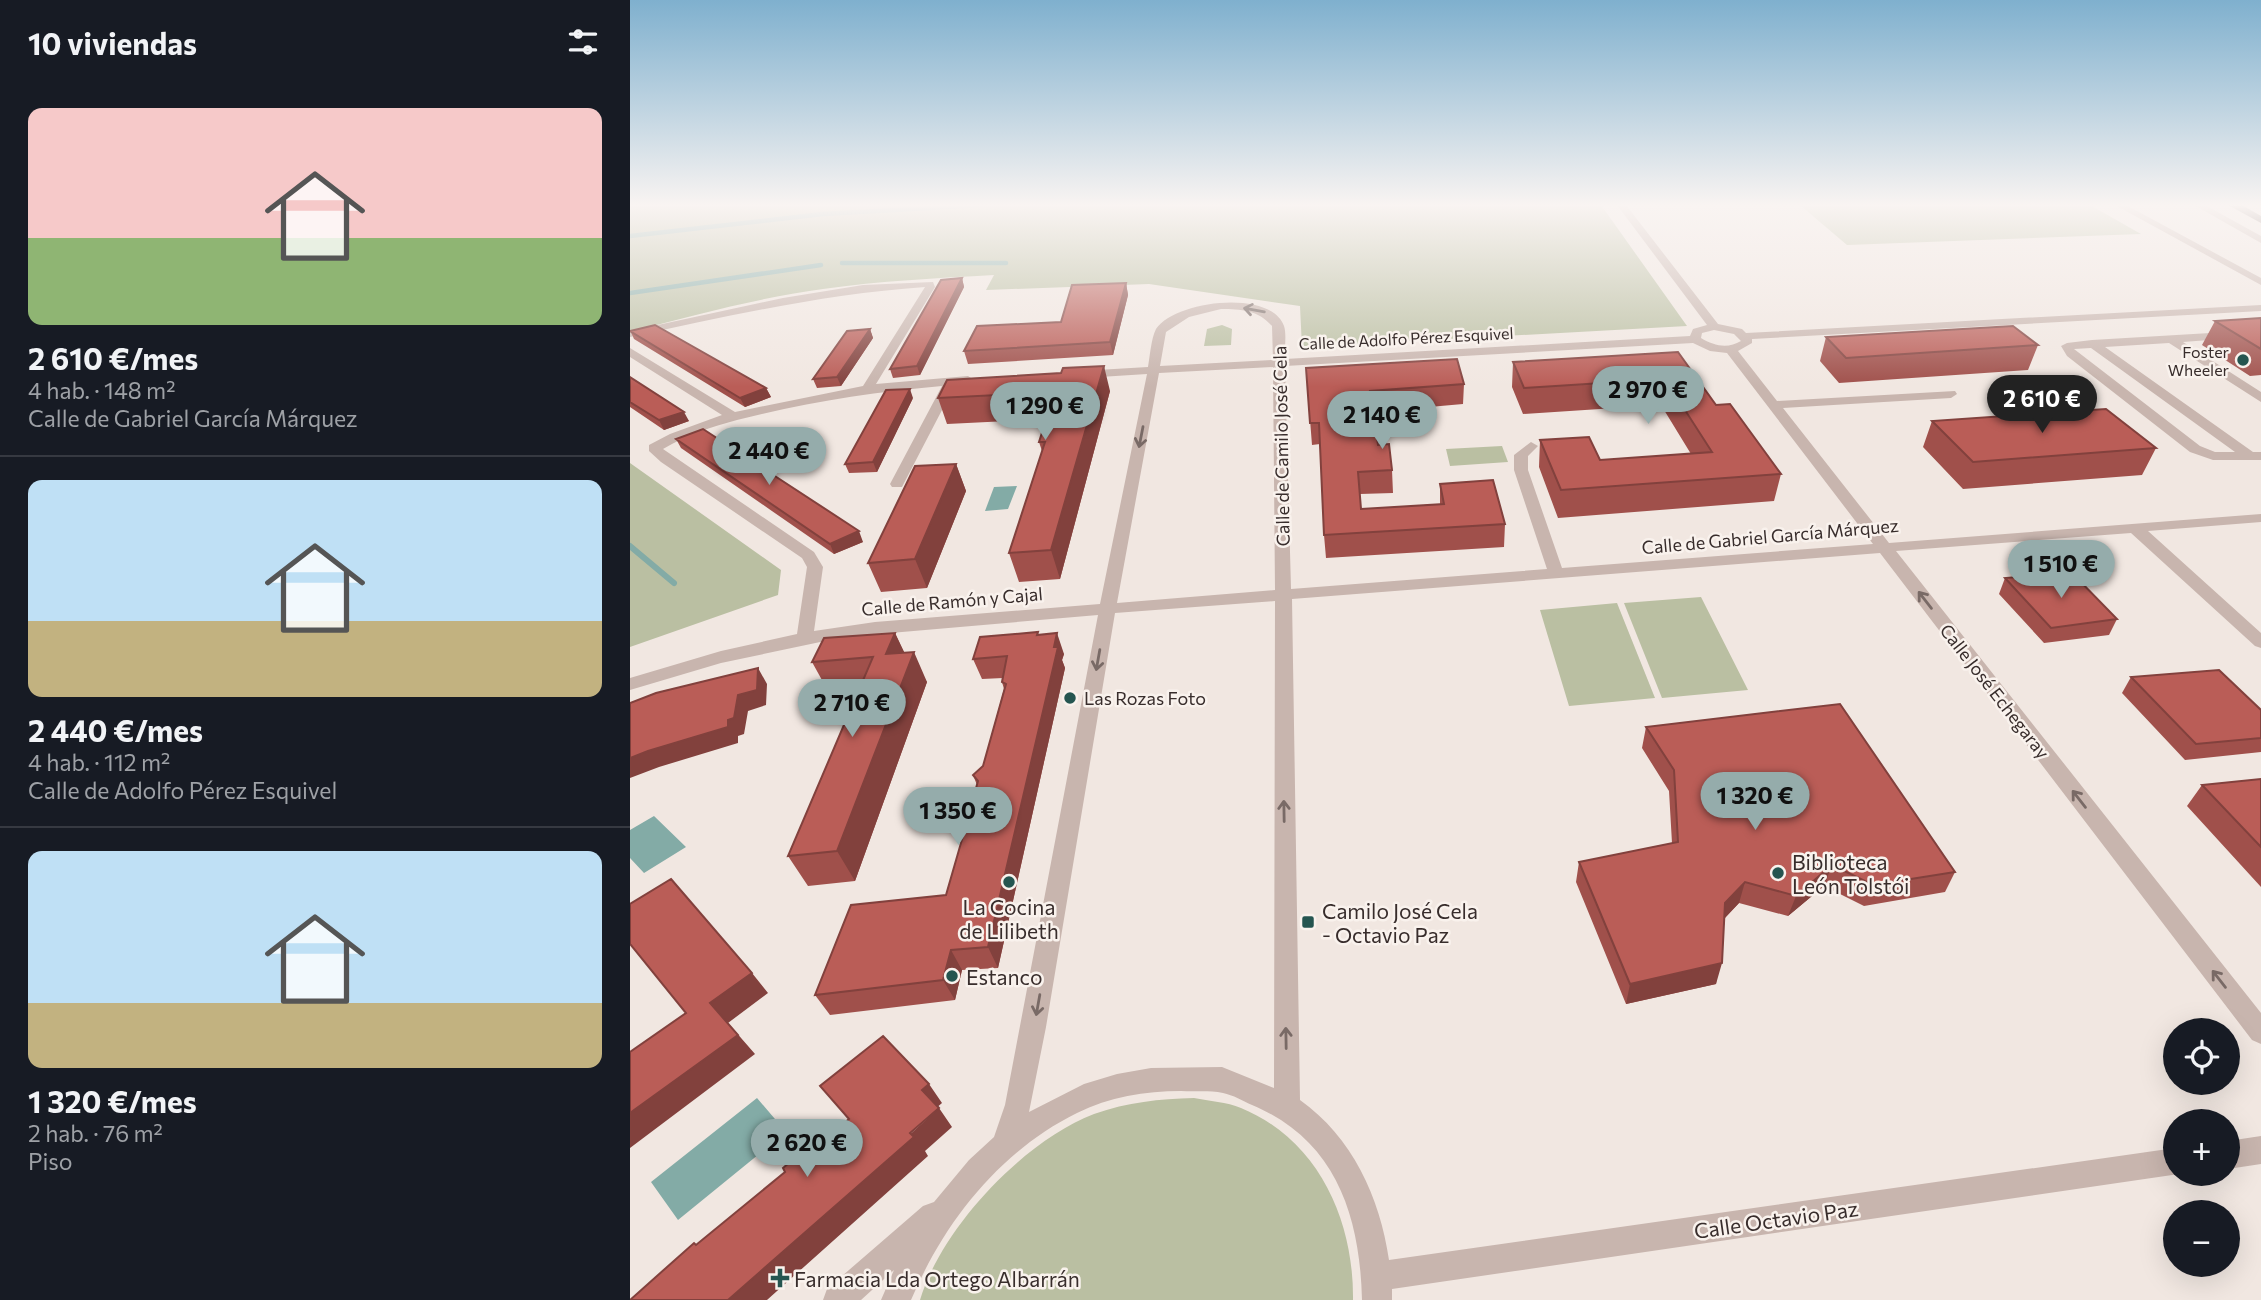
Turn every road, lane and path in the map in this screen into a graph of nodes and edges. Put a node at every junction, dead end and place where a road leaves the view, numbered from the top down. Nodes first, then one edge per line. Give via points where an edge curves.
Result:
1 (1667, 266) edge
2 (2231, 266) edge
3 (2261, 282) edge
4 (2261, 308) edge
5 (1714, 327) junction
6 (2261, 333) edge
7 (630, 334) edge
8 (1746, 336) junction
9 (2170, 338) junction
10 (1695, 340) junction
11 (2092, 342) junction
12 (1730, 349) junction
13 (630, 352) edge
14 (1279, 363) junction
15 (1154, 370) junction
16 (1068, 375) edge
17 (977, 379) edge
18 (951, 381) junction
19 (867, 389) junction
20 (1951, 394) dead end
21 (2261, 398) edge
22 (1775, 405) junction
23 (735, 416) junction
24 (1531, 446) dead end
25 (2255, 456) edge
26 (897, 484) dead end
27 (2261, 518) edge
28 (2134, 527) junction
29 (1882, 546) junction
30 (1556, 573) junction
31 (1283, 595) junction
32 (1107, 609) junction
33 (805, 637) junction
34 (2261, 642) edge
35 (630, 684) edge
36 (2261, 1032) edge
37 (1287, 1107) junction
38 (1005, 1144) junction
39 (2261, 1150) edge
40 (2240, 1153) edge
41 (2163, 1164) edge
42 (952, 1200) junction
43 (1377, 1288) edge
44 (838, 1300) edge
45 (896, 1300) edge

1 - 5 street
2 - 3 street
4 - 8 street
5 - 8 street via 1731,328
5 - 10 street via 1697,331
6 - 9 street
7 - 19 street via 783,301 863,288 929,284
8 - 12 street via 1746,344
9 - 11 street
9 - 21 street
10 - 12 street
10 - 14 street, Calle de Adolfo Pérez Esquivel
11 - 25 street
11 - 25 street via 2067,346 2071,354 2195,449 2213,456
12 - 22 street, Calle José Echegaray
13 - 23 street
14 - 15 street, Calle de Adolfo Pérez Esquivel
14 -> 15 street, Calle de Camilo José Cela via 1278,326 1273,317 1251,309 1213,307 1174,317 1166,324
14 - 31 street, Calle de Camilo José Cela
15 - 16 street, Calle de Adolfo Pérez Esquivel
15 -> 32 street, Calle de Camilo José Cela
17 - 18 street
18 - 19 street
18 - 26 street
19 - 23 street
20 - 22 street
22 - 29 street, Calle José Echegaray
23 - 33 street via 668,438 654,448 808,555 815,567
24 - 30 street via 1521,455 1521,470
27 - 28 street, Calle de Gabriel García Márquez
28 - 29 street, Calle de Gabriel García Márquez
28 - 34 street
29 - 30 street, Calle de Gabriel García Márquez
36 -> 29 street, Calle José Echegaray
30 - 31 street, Calle de Gabriel García Márquez
31 - 32 street, Calle de Ramón y Cajal
37 -> 31 street, Calle de Camilo José Cela
32 - 33 street, Calle de Ramón y Cajal
32 -> 38 street, Calle de Camilo José Cela via 1034,1027
33 - 35 street, Calle de Ramón y Cajal
37 - 38 street via 1224,1080 1155,1077 1104,1089 1054,1111
37 - 43 street via 1321,1136 1349,1175 1368,1221
38 - 42 street
39 - 40 street
41 - 43 street, Calle Octavio Paz
42 - 44 street
42 - 45 street via 910,1264

